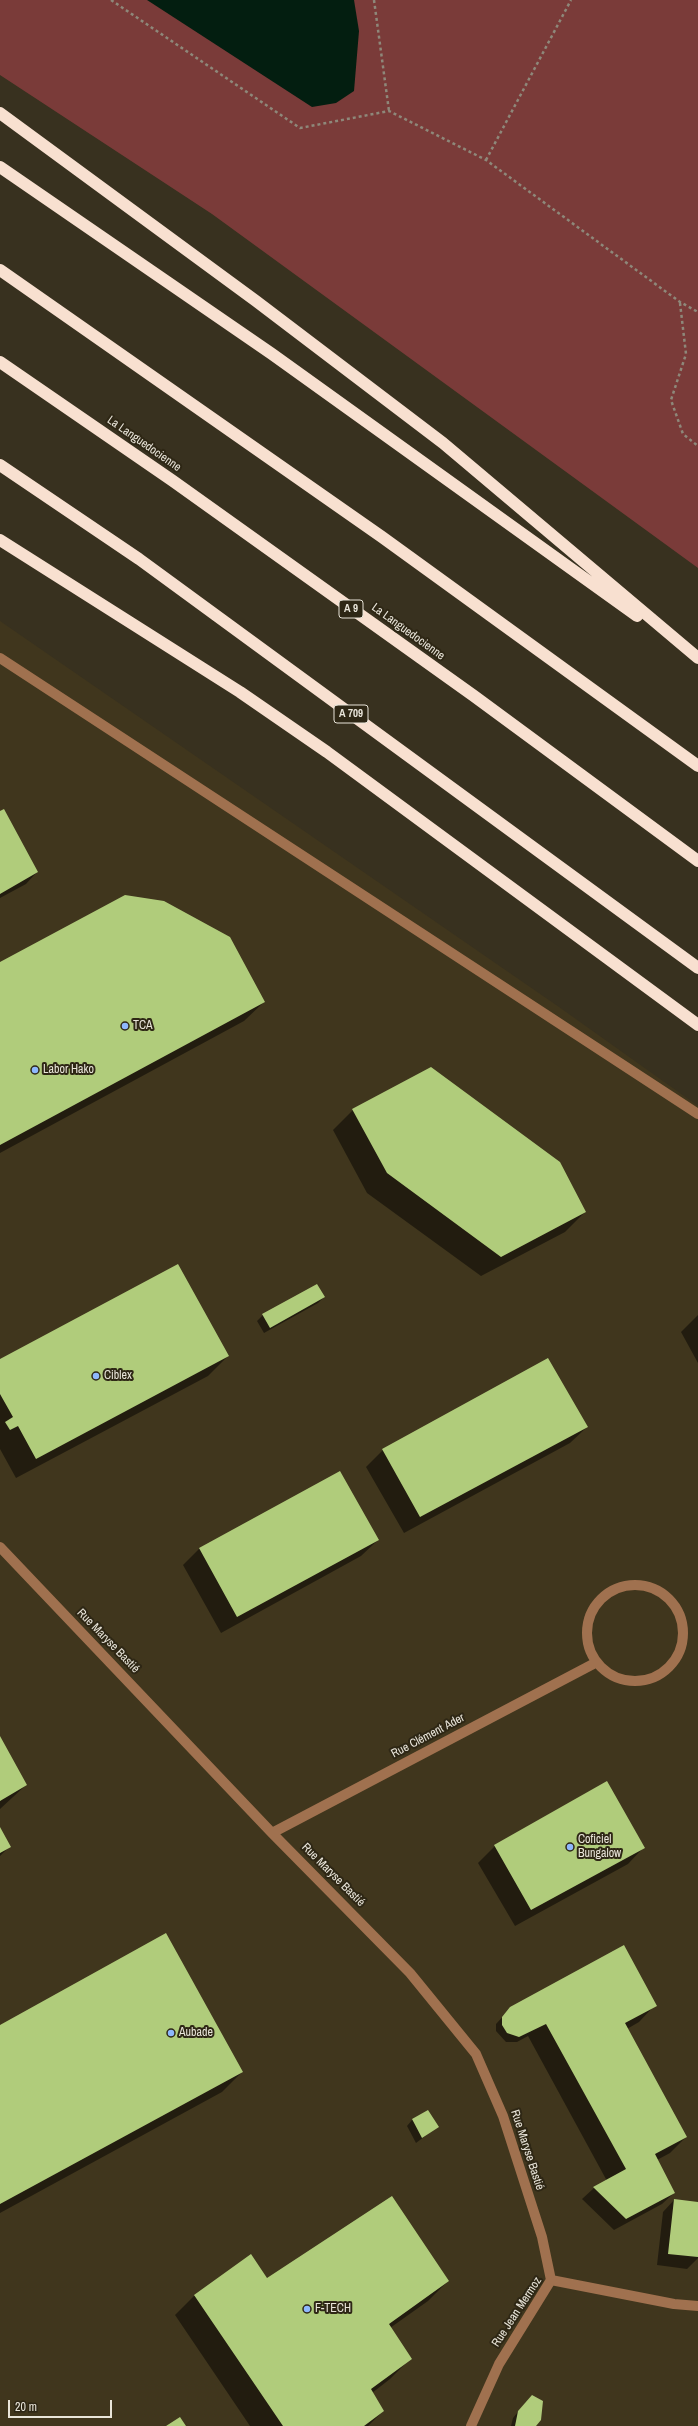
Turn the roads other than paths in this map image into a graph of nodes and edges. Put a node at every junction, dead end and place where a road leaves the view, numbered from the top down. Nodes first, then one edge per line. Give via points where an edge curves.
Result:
1 (0, 113) edge
2 (0, 167) edge
3 (0, 270) edge
4 (0, 362) edge
5 (0, 465) edge
6 (0, 540) edge
7 (0, 658) edge
8 (698, 659) edge
9 (698, 766) edge
10 (698, 861) edge
11 (698, 968) edge
12 (698, 1025) edge
13 (698, 1114) edge
14 (0, 1547) edge
15 (597, 1662) junction
16 (272, 1832) junction
17 (551, 2280) junction
18 (698, 2306) edge
19 (471, 2426) edge

1 - 8 highway via 256,300 443,443
2 - 8 highway via 272,354
3 - 9 highway via 382,537
4 - 10 highway, La Languedocienne / A 9 via 205,504 474,696
5 - 11 highway, A 709 via 146,564
6 - 12 highway via 240,692 326,752
7 - 13 street
14 - 16 street, Rue Maryse Bastié
15 - 15 street via 607,1673 621,1680 637,1682 665,1672 675,1661 682,1647 684,1632 682,1616 674,1603 662,1592 646,1585 629,1584 608,1593 590,1614 587,1630 589,1647
15 - 16 street, Rue Clément Ader
16 - 17 street, Rue Maryse Bastié via 410,1972 476,2054 503,2116 542,2237
17 - 18 street, Rue Jean Mermoz via 674,2304
17 - 19 street, Rue Jean Mermoz via 499,2364

